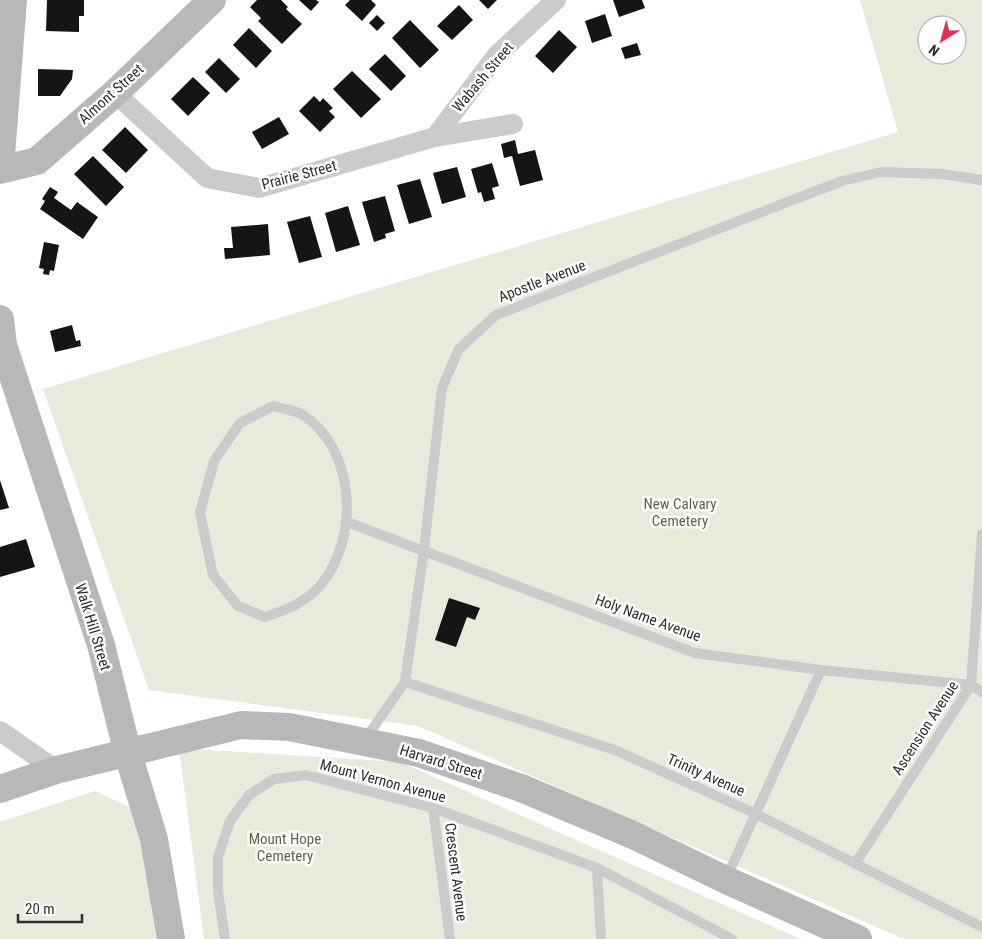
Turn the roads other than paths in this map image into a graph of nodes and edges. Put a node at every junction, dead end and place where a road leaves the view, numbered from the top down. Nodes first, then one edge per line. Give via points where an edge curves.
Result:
1 (13, 0) edge
2 (212, 0) edge
3 (556, 0) edge
4 (115, 93) junction
5 (513, 124) dead end
6 (435, 137) junction
7 (0, 169) edge
8 (982, 180) edge
9 (0, 319) edge
10 (347, 522) junction
11 (982, 534) edge
12 (424, 550) junction
13 (821, 670) junction
14 (405, 682) junction
15 (971, 685) junction
16 (982, 692) edge
17 (0, 731) edge
18 (363, 742) junction
19 (128, 754) junction
20 (56, 770) junction
21 (0, 789) edge
22 (433, 808) junction
23 (754, 813) junction
24 (855, 864) junction
25 (598, 868) junction
26 (726, 880) junction
27 (982, 927) edge
28 (171, 939) edge
29 (225, 939) edge
30 (450, 939) edge
31 (601, 939) edge
32 (732, 939) edge
33 (858, 939) edge

1 - 7 main road
2 - 4 main road, Almont Street
3 - 6 street, Wabash Street via 497,55
4 - 6 street, Prairie Street via 207,178 259,188
4 - 7 main road, Almont Street via 37,161
5 - 6 street, Prairie Street
8 - 12 lane, Apostle Avenue via 942,174 881,172 842,181 496,315 459,349 442,388
9 - 19 main road, Walk Hill Street via 3,345 101,645
10 - 10 lane via 344,476 329,438 302,414 273,406 240,423 214,462 200,513 214,575 238,606 265,617 295,607 320,585 337,556
10 - 12 lane, Holy Name Avenue
11 - 15 lane, Ascension Avenue
12 - 13 lane, Holy Name Avenue via 695,652
12 - 14 lane, Apostle Avenue
13 - 15 lane, Holy Name Avenue
13 - 23 lane
14 - 18 lane, Apostle Avenue
14 - 23 lane, Trinity Avenue via 615,750
15 - 16 lane, Holy Name Avenue
15 - 24 lane, Ascension Avenue
17 - 20 street
18 - 19 main road, Harvard Street via 289,727 241,725
18 - 26 main road, Harvard Street via 420,753 521,788 633,834
19 - 20 main road, Harvard Street
19 - 28 main road, Walk Hill Street via 154,839
20 - 21 main road, Harvard Street
22 - 25 lane, Mount Vernon Avenue
22 - 29 lane, Mount Vernon Avenue via 306,775 274,779 249,795 230,821 218,857 218,890
22 - 30 lane, Crescent Avenue
23 - 24 lane, Trinity Avenue
23 - 26 lane
24 - 27 lane, Trinity Avenue
25 - 31 lane
25 - 32 lane, Mount Vernon Avenue
26 - 33 main road, Harvard Street

